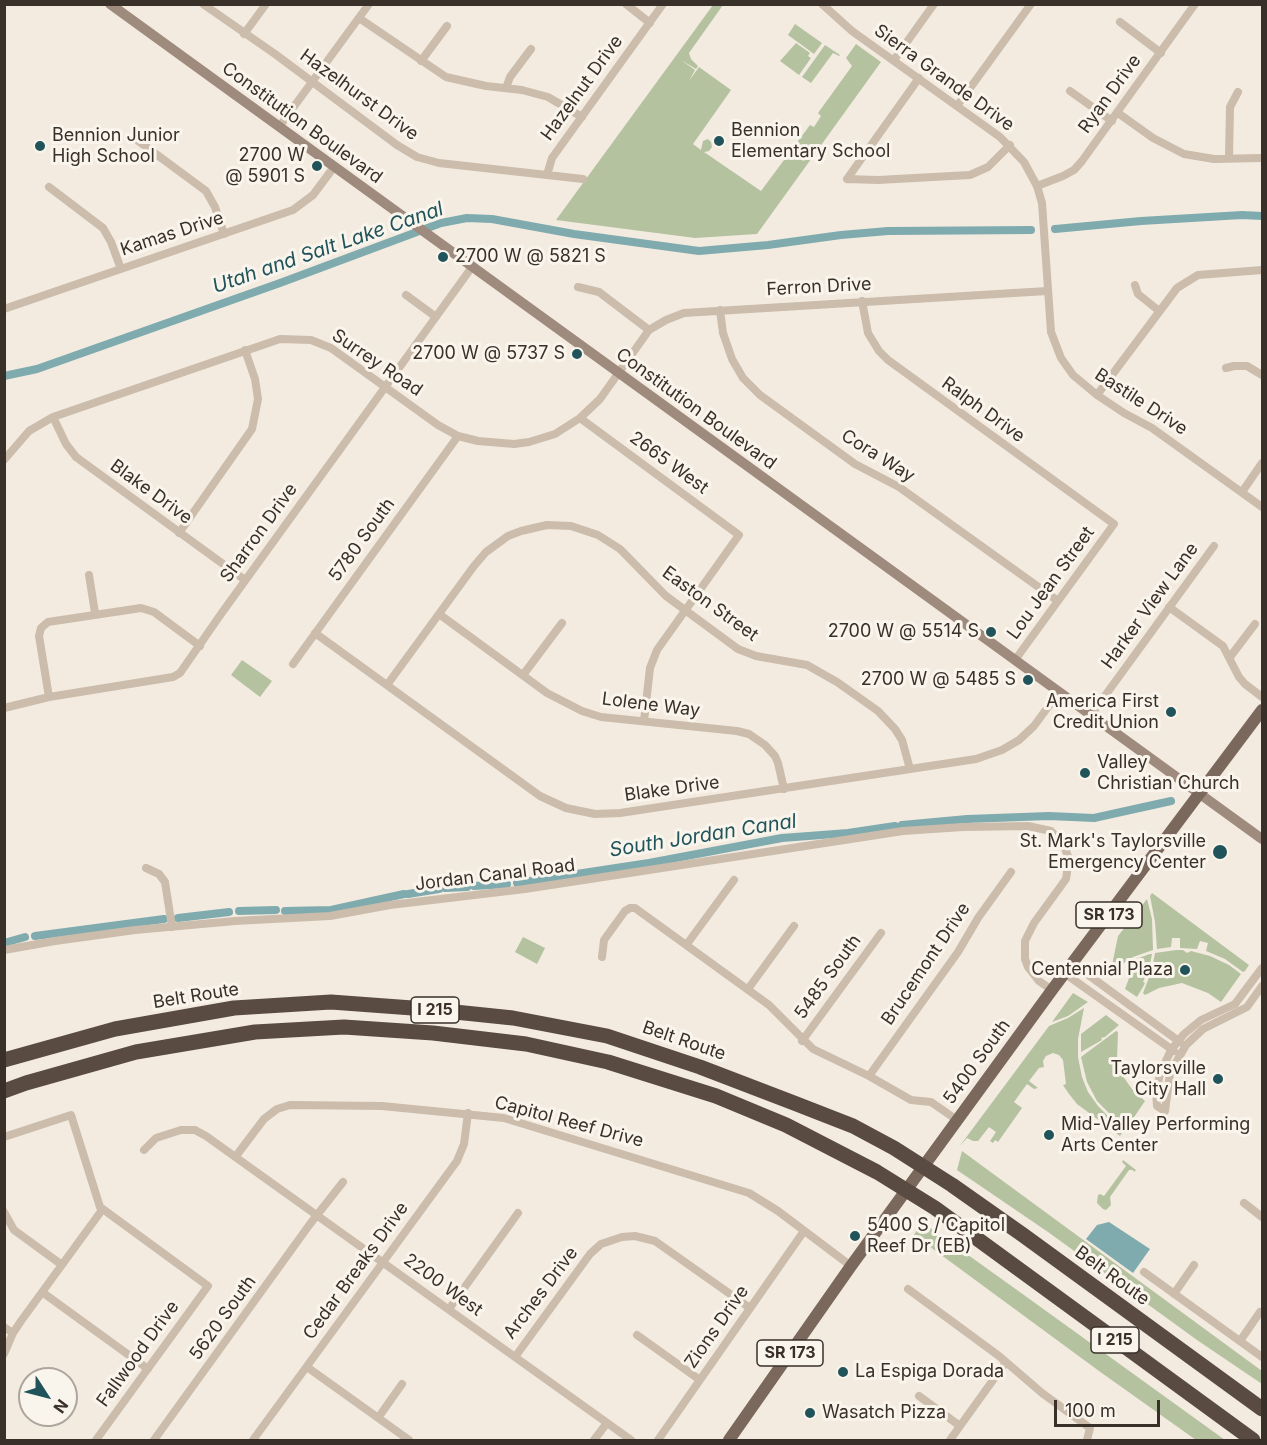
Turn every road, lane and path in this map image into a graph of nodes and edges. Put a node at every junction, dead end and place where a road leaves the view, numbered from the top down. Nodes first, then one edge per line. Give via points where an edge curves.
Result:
1 (110, 4) edge
2 (203, 4) edge
3 (266, 4) edge
4 (369, 4) edge
5 (626, 4) edge
6 (663, 4) edge
7 (822, 4) edge
8 (934, 4) edge
9 (1030, 4) edge
10 (1195, 4) edge
11 (359, 18) junction
12 (1120, 22) dead end
13 (650, 23) junction
14 (447, 26) dead end
15 (244, 34) junction
16 (531, 49) dead end
17 (1161, 53) junction
18 (894, 60) junction
19 (421, 61) junction
20 (919, 78) junction
21 (312, 83) junction
22 (506, 88) junction
23 (1070, 91) dead end
24 (1238, 92) dead end
25 (957, 106) junction
26 (1118, 113) junction
27 (582, 117) junction
28 (1112, 121) junction
29 (279, 127) junction
30 (136, 140) dead end
31 (1010, 145) junction
32 (1229, 158) junction
33 (1263, 158) edge
34 (334, 167) junction
35 (547, 175) junction
36 (583, 179) dead end
37 (1037, 186) junction
38 (49, 187) dead end
39 (224, 234) junction
40 (472, 267) junction
41 (121, 269) junction
42 (1263, 270) edge
43 (1135, 285) dead end
44 (578, 287) dead end
45 (1047, 291) junction
46 (406, 295) dead end
47 (862, 302) junction
48 (4, 309) edge
49 (720, 310) junction
50 (1158, 310) junction
51 (436, 317) junction
52 (650, 330) junction
53 (245, 350) junction
54 (1226, 368) dead end
55 (618, 373) junction
56 (1263, 375) edge
57 (386, 387) junction
58 (1096, 395) junction
59 (54, 417) junction
60 (580, 418) junction
61 (458, 436) junction
62 (4, 460) edge
63 (1263, 463) edge
64 (1242, 492) junction
65 (1263, 507) edge
66 (1113, 524) joint
67 (179, 533) junction
68 (1214, 546) dead end
69 (89, 574) dead end
70 (245, 580) junction
71 (1058, 601) junction
72 (1169, 607) junction
73 (684, 610) junction
74 (95, 613) junction
75 (439, 614) junction
76 (562, 622) dead end
77 (1254, 624) dead end
78 (315, 633) junction
79 (200, 646) junction
80 (1230, 657) junction
81 (1015, 660) junction
82 (292, 664) dead end
83 (523, 675) junction
84 (387, 685) junction
85 (1059, 692) junction
86 (49, 697) junction
87 (1263, 697) edge
88 (4, 708) edge
89 (1263, 710) edge
90 (1091, 715) junction
91 (644, 721) junction
92 (910, 769) junction
93 (784, 789) junction
94 (1201, 794) junction
95 (1263, 839) edge
96 (146, 868) dead end
97 (1011, 872) dead end
98 (734, 880) dead end
99 (794, 926) dead end
100 (172, 927) junction
101 (881, 933) dead end
102 (687, 944) junction
103 (4, 950) edge
104 (602, 957) dead end
105 (1068, 968) junction
106 (1263, 968) edge
107 (1263, 986) edge
108 (748, 989) junction
109 (1052, 990) junction
110 (802, 1041) junction
111 (1182, 1043) junction
112 (1175, 1052) junction
113 (4, 1060) edge
114 (869, 1076) junction
115 (4, 1091) edge
116 (468, 1113) junction
117 (957, 1120) junction
118 (4, 1137) edge
119 (144, 1150) dead end
120 (236, 1156) junction
121 (343, 1182) dead end
122 (1244, 1203) dead end
123 (102, 1210) junction
124 (4, 1212) edge
125 (518, 1213) dead end
126 (318, 1214) junction
127 (1263, 1217) edge
128 (804, 1231) junction
129 (383, 1262) junction
130 (62, 1265) junction
131 (1194, 1265) dead end
132 (852, 1266) junction
133 (1144, 1272) dead end
134 (908, 1289) dead end
135 (42, 1292) junction
136 (1174, 1294) junction
137 (750, 1308) junction
138 (449, 1309) junction
139 (1260, 1312) dead end
140 (4, 1327) edge
141 (13, 1334) junction
142 (637, 1335) dead end
143 (1240, 1341) junction
144 (4, 1354) edge
145 (514, 1357) junction
146 (1263, 1357) edge
147 (1006, 1362) junction
148 (307, 1367) junction
149 (148, 1369) junction
150 (700, 1380) junction
151 (402, 1384) dead end
152 (919, 1396) dead end
153 (1263, 1409) edge
154 (378, 1418) junction
155 (607, 1423) junction
156 (960, 1426) junction
157 (96, 1440) edge
158 (154, 1440) edge
159 (253, 1440) edge
160 (409, 1440) edge
161 (594, 1440) edge
162 (631, 1440) edge
163 (658, 1440) edge
164 (729, 1440) edge
165 (950, 1440) edge
166 (1087, 1440) edge
167 (1253, 1440) edge

1 - 29 main road, Constitution Boulevard
2 - 15 street, Hazelhurst Drive
3 - 15 street
4 - 11 street
5 - 13 street
6 - 13 street, Hazelnut Drive
7 - 18 street, Sierra Grande Drive
8 - 18 street
9 - 25 street
10 - 17 street, Ryan Drive
11 - 19 street
11 - 21 street
12 - 17 street
13 - 27 street, Hazelnut Drive
14 - 19 street
15 - 21 street, Hazelhurst Drive
16 - 22 street
17 - 26 street, Ryan Drive
18 - 20 street, Sierra Grande Drive
19 - 22 street via 455,81
20 - 25 street, Sierra Grande Drive
20 - 31 street via 847,179 970,175 988,167
21 - 29 street
21 - 35 street, Hazelhurst Drive via 417,156 439,163
22 - 27 street via 548,97
23 - 28 street
24 - 32 street via 1230,107
25 - 31 street, Sierra Grande Drive
26 - 28 street, Ryan Drive
26 - 32 street via 1174,150 1204,158
27 - 35 street, Hazelnut Drive via 552,158
28 - 37 street, Ryan Drive via 1074,170
29 - 34 main road, Constitution Boulevard
30 - 39 street via 206,191
31 - 37 street, Sierra Grande Drive
32 - 33 street
34 - 39 street, Kamas Drive via 300,206
34 - 40 main road, Constitution Boulevard
35 - 36 street, Hazelhurst Drive
37 - 45 street, Bastile Drive via 1043,216
38 - 41 street via 103,228
39 - 41 street, Kamas Drive
40 - 51 street, Sharron Drive
40 - 55 main road, Constitution Boulevard
41 - 48 street, Kamas Drive
42 - 50 street via 1198,275 1177,288
43 - 50 street via 1138,294
44 - 52 street via 598,292
45 - 47 street, Ferron Drive
45 - 58 street, Bastile Drive via 1051,332 1061,358
46 - 51 street
47 - 49 street, Ferron Drive
47 - 66 street, Ralph Drive via 868,333 888,360
49 - 52 street, Ferron Drive via 684,313
49 - 71 street, Cora Way via 732,359 760,394 855,464 892,482
50 - 58 street
51 - 57 street, Sharron Drive
52 - 55 street, Ferron Drive
53 - 57 street, Surrey Road via 280,339 311,340 339,353
53 - 59 street, Surrey Road
53 - 67 street via 258,399 252,429
54 - 56 street via 1247,366
55 - 60 street, Surrey Road via 600,399
55 - 81 main road, Constitution Boulevard
57 - 61 street, Surrey Road
57 - 70 street, Sharron Drive
58 - 64 street, Bastile Drive via 1152,428
59 - 62 street, Surrey Road via 30,431
59 - 67 street, Blake Drive via 76,457
60 - 61 street, Surrey Road via 555,434 529,442 499,444
60 - 73 street, 2665 West via 739,535
61 - 78 street, 5780 South
63 - 64 street
64 - 65 street, Bastile Drive
66 - 71 street, Lou Jean Street
67 - 70 street, Blake Drive
68 - 72 street, Harker View Lane
69 - 74 street
70 - 79 street, Sharron Drive
71 - 81 street, Lou Jean Street
72 - 80 street via 1219,643
72 - 90 street, Harker View Lane
73 - 75 street, Easton Street via 607,540 579,528 547,525 508,536 486,552
73 - 91 street via 653,659
73 - 92 street, Easton Street via 746,653 807,665 837,682 896,729
74 - 79 street via 146,608
74 - 86 street via 48,622 41,628
75 - 83 street, Lolene Way
75 - 84 street, Easton Street
76 - 83 street
77 - 80 street
78 - 82 street, 5780 South
78 - 84 street, Blake Drive
79 - 86 street, Sharron Drive via 173,677
80 - 87 street via 1245,684
81 - 85 main road, Constitution Boulevard
83 - 91 street, Lolene Way via 563,703 582,711
84 - 93 street, Blake Drive via 540,796 580,812 620,813
85 - 90 main road, Constitution Boulevard
85 - 92 street, Blake Drive via 1027,733 1002,750 976,759
86 - 88 street, Sharron Drive
89 - 94 main road, 5400 South / SR 173
90 - 94 main road, Constitution Boulevard
91 - 93 street, Lolene Way via 749,734 775,756
92 - 93 street, Blake Drive
94 - 95 main road, Constitution Boulevard
94 - 105 main road, 5400 South / SR 173
96 - 100 street via 165,882
97 - 114 street, Brucemont Drive
98 - 102 street
99 - 108 street
100 - 103 street, Jordan Canal Road
100 - 109 street, Jordan Canal Road via 330,916 903,831 1028,826 1051,831 1063,843 1069,859 1066,879 1025,941 1028,967
101 - 110 street, 5485 South
102 - 104 street via 640,910 630,908 604,940
102 - 108 street
105 - 109 main road, 5400 South / SR 173
105 - 111 street
105 - 112 street
106 - 111 street via 1235,1004 1201,1020
107 - 111 street via 1247,1007
108 - 110 street via 774,1009
109 - 117 main road, 5400 South / SR 173
110 - 114 street
111 - 112 street
112 - 112 street via 1160,1074 1156,1092 1157,1106 1165,1111
113 - 153 highway, Belt Route / I 215 via 115,1029 234,1008 331,1002 513,1018 607,1036 699,1066 853,1126 894,1148 952,1185
114 - 117 street via 911,1100 931,1102
115 - 167 highway, I 215 via 136,1052 255,1032 344,1027 526,1044 608,1062 726,1100 786,1125 878,1172 935,1208
116 - 120 street, Capitol Reef Drive via 382,1106 290,1105 264,1119
116 - 128 street, Capitol Reef Drive via 518,1122 731,1187 764,1201
116 - 129 street, Cedar Breaks Drive via 464,1144 457,1161
117 - 132 main road, 5400 South / SR 173
118 - 123 street via 71,1115
119 - 120 street, 2200 West via 156,1138 189,1129
120 - 126 street, 2200 West
121 - 126 street, 5620 South
122 - 127 street
123 - 130 street
123 - 149 street, Fallwood Drive via 208,1286
124 - 130 street via 14,1230
125 - 138 street
126 - 129 street, 2200 West
126 - 158 street, 5620 South
128 - 132 street, Capitol Reef Drive
128 - 137 street, Zions Drive
129 - 138 street, 2200 West
129 - 148 street, Cedar Breaks Drive
130 - 135 street
131 - 136 street
132 - 164 main road, 5400 South / SR 173
133 - 136 street
134 - 147 street
135 - 141 street
135 - 149 street
136 - 143 street
137 - 145 street, Arches Drive via 655,1241 622,1237 601,1244 590,1254
137 - 150 street, Zions Drive
138 - 145 street, 2200 West
139 - 143 street
140 - 141 street
141 - 144 street
142 - 150 street
143 - 146 street
145 - 155 street, 2200 West
147 - 156 street
147 - 166 street via 1090,1428
148 - 154 street
148 - 159 street, Cedar Breaks Drive
149 - 157 street, Fallwood Drive
150 - 163 street, Zions Drive
151 - 154 street
152 - 156 street
154 - 160 street
155 - 161 street
155 - 162 street, 2200 West
156 - 165 street

